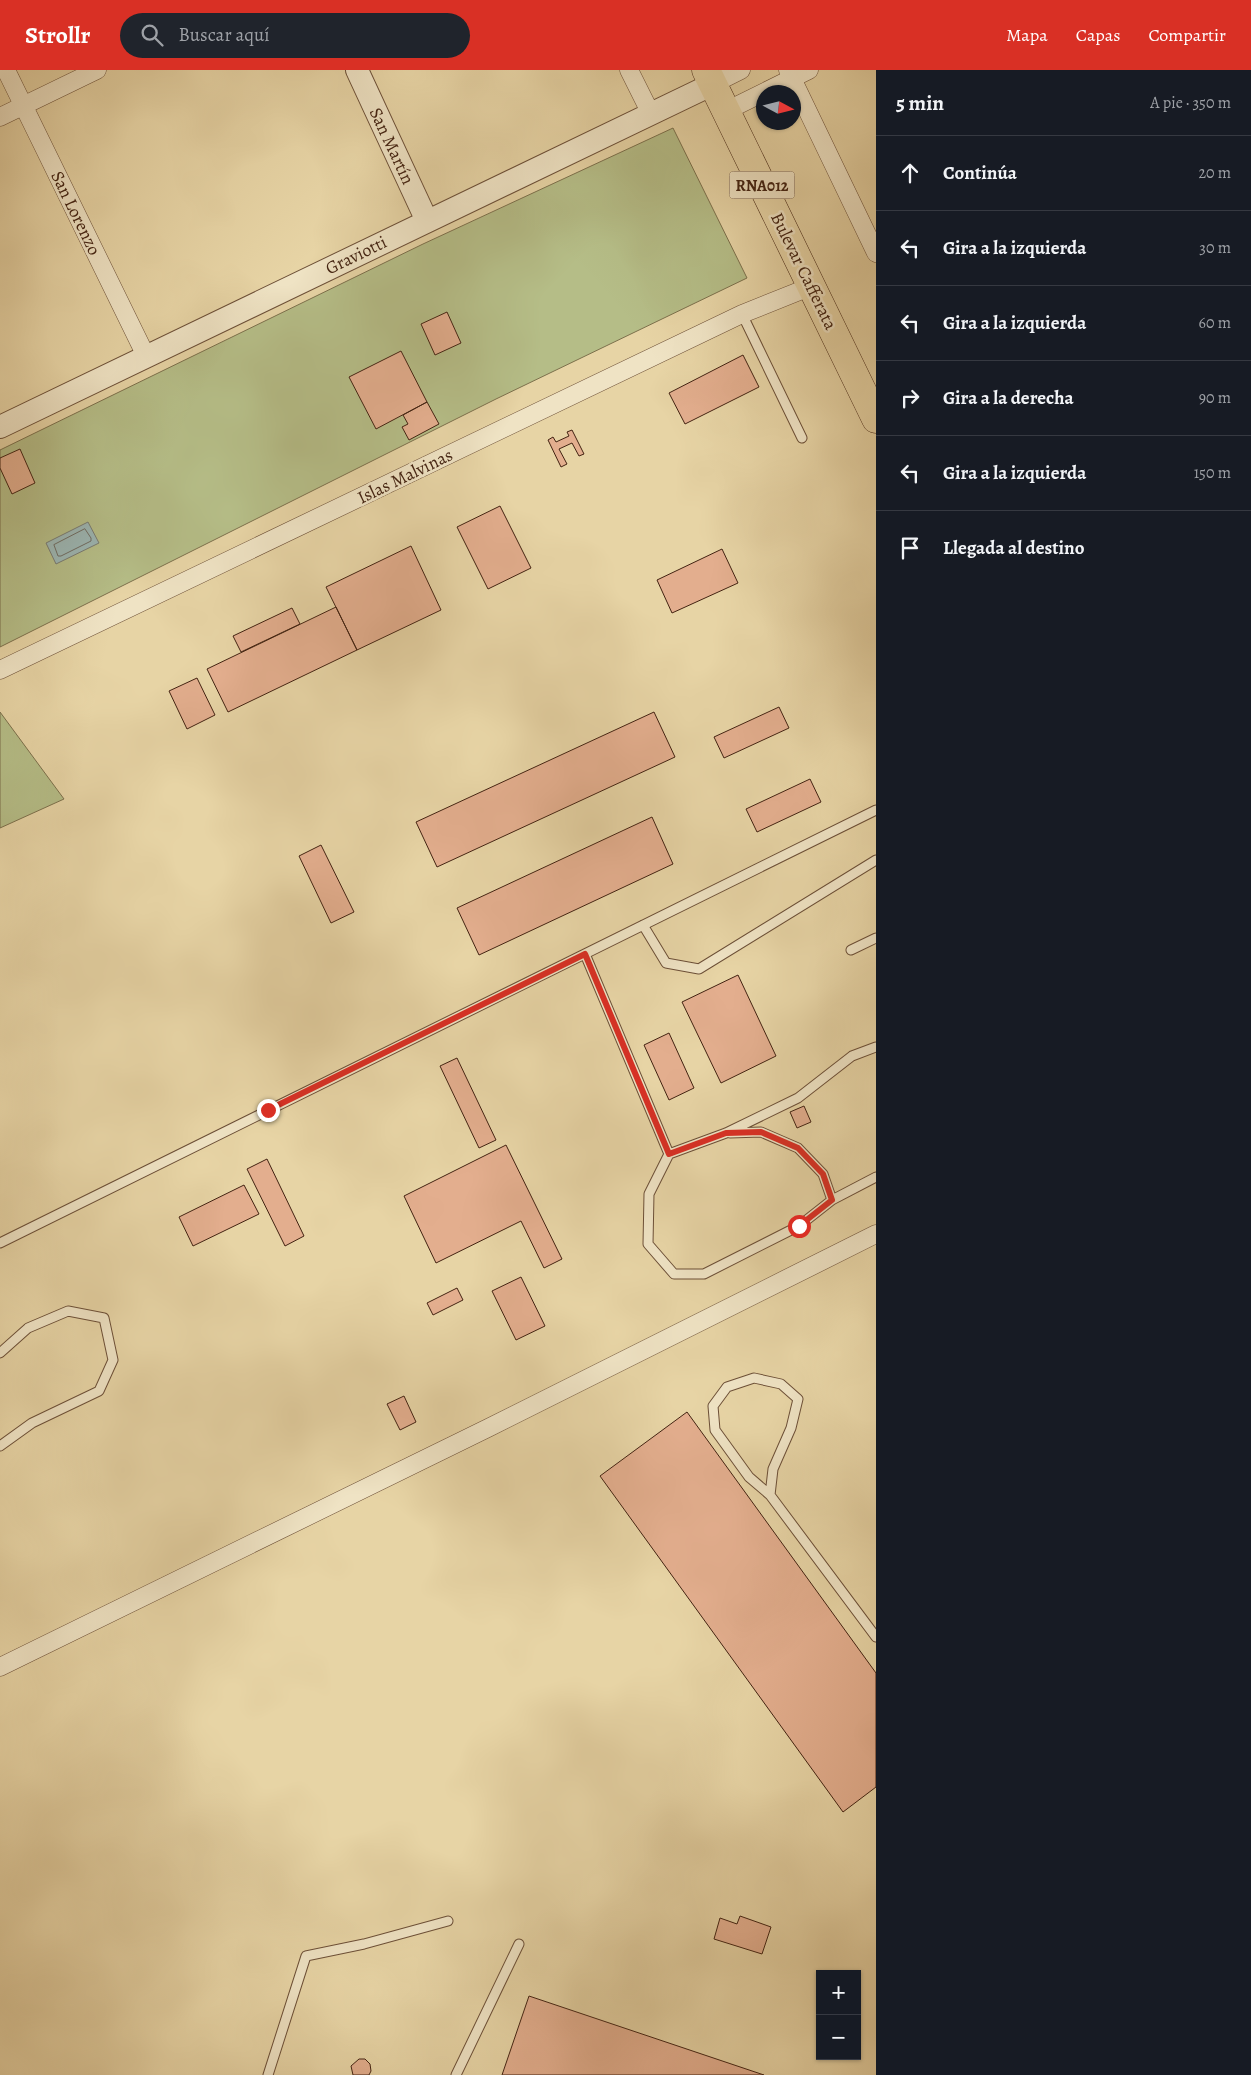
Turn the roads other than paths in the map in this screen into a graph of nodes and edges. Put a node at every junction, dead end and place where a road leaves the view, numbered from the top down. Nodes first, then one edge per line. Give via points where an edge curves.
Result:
1 (6, 70) edge
2 (97, 70) edge
3 (357, 70) edge
4 (630, 70) edge
5 (741, 70) edge
6 (809, 70) edge
7 (790, 74) edge
8 (709, 77) edge
9 (23, 106) junction
10 (726, 111) junction
11 (651, 114) junction
12 (0, 117) edge
13 (427, 221) junction
14 (876, 253) edge
15 (812, 286) junction
16 (742, 314) junction
17 (146, 356) junction
18 (876, 419) edge
19 (0, 427) edge
20 (802, 438) dead end
21 (0, 670) edge
22 (876, 810) edge
23 (876, 860) edge
24 (643, 925) junction
25 (876, 938) edge
26 (851, 950) dead end
27 (585, 954) junction
28 (876, 1046) edge
29 (726, 1133) junction
30 (669, 1154) junction
31 (876, 1177) edge
32 (832, 1200) junction
33 (876, 1234) edge
34 (0, 1243) edge
35 (0, 1353) edge
36 (0, 1446) edge
37 (770, 1495) junction
38 (876, 1637) edge
39 (0, 1667) edge
40 (448, 1921) dead end
41 (519, 1944) dead end
42 (268, 2075) edge
43 (456, 2075) edge

1 - 9 street, San Lorenzo
2 - 9 street
3 - 13 street, San Martín
4 - 11 street
5 - 8 street
6 - 7 street
7 - 10 street
7 - 14 street
8 - 10 highway, Bulevar Cafferata / RNA012
8 - 11 street, Graviotti
9 - 12 street
9 - 17 street, San Lorenzo
10 - 15 highway, Bulevar Cafferata / RNA012
11 - 13 street, Graviotti
13 - 17 street, Graviotti
15 - 16 street, Islas Malvinas
15 - 18 highway, Bulevar Cafferata / RNA012
16 - 20 lane
16 - 21 street, Islas Malvinas
17 - 19 street, Graviotti
22 - 24 lane
23 - 24 lane via 699,969 666,963
24 - 27 lane
25 - 26 lane
27 - 30 lane
27 - 34 lane
28 - 29 lane via 852,1056 798,1098
29 - 30 lane
29 - 32 lane via 761,1132 798,1148 823,1174
30 - 32 lane via 649,1194 648,1244 674,1274 704,1274 799,1226
31 - 32 lane
33 - 39 street
35 - 36 lane via 28,1328 68,1312 104,1318 113,1360 99,1390 32,1423
37 - 37 lane via 773,1469 791,1428 798,1399 781,1384 754,1378 727,1387 713,1406 715,1430 749,1477
37 - 38 lane
40 - 42 lane via 306,1956
41 - 43 lane

